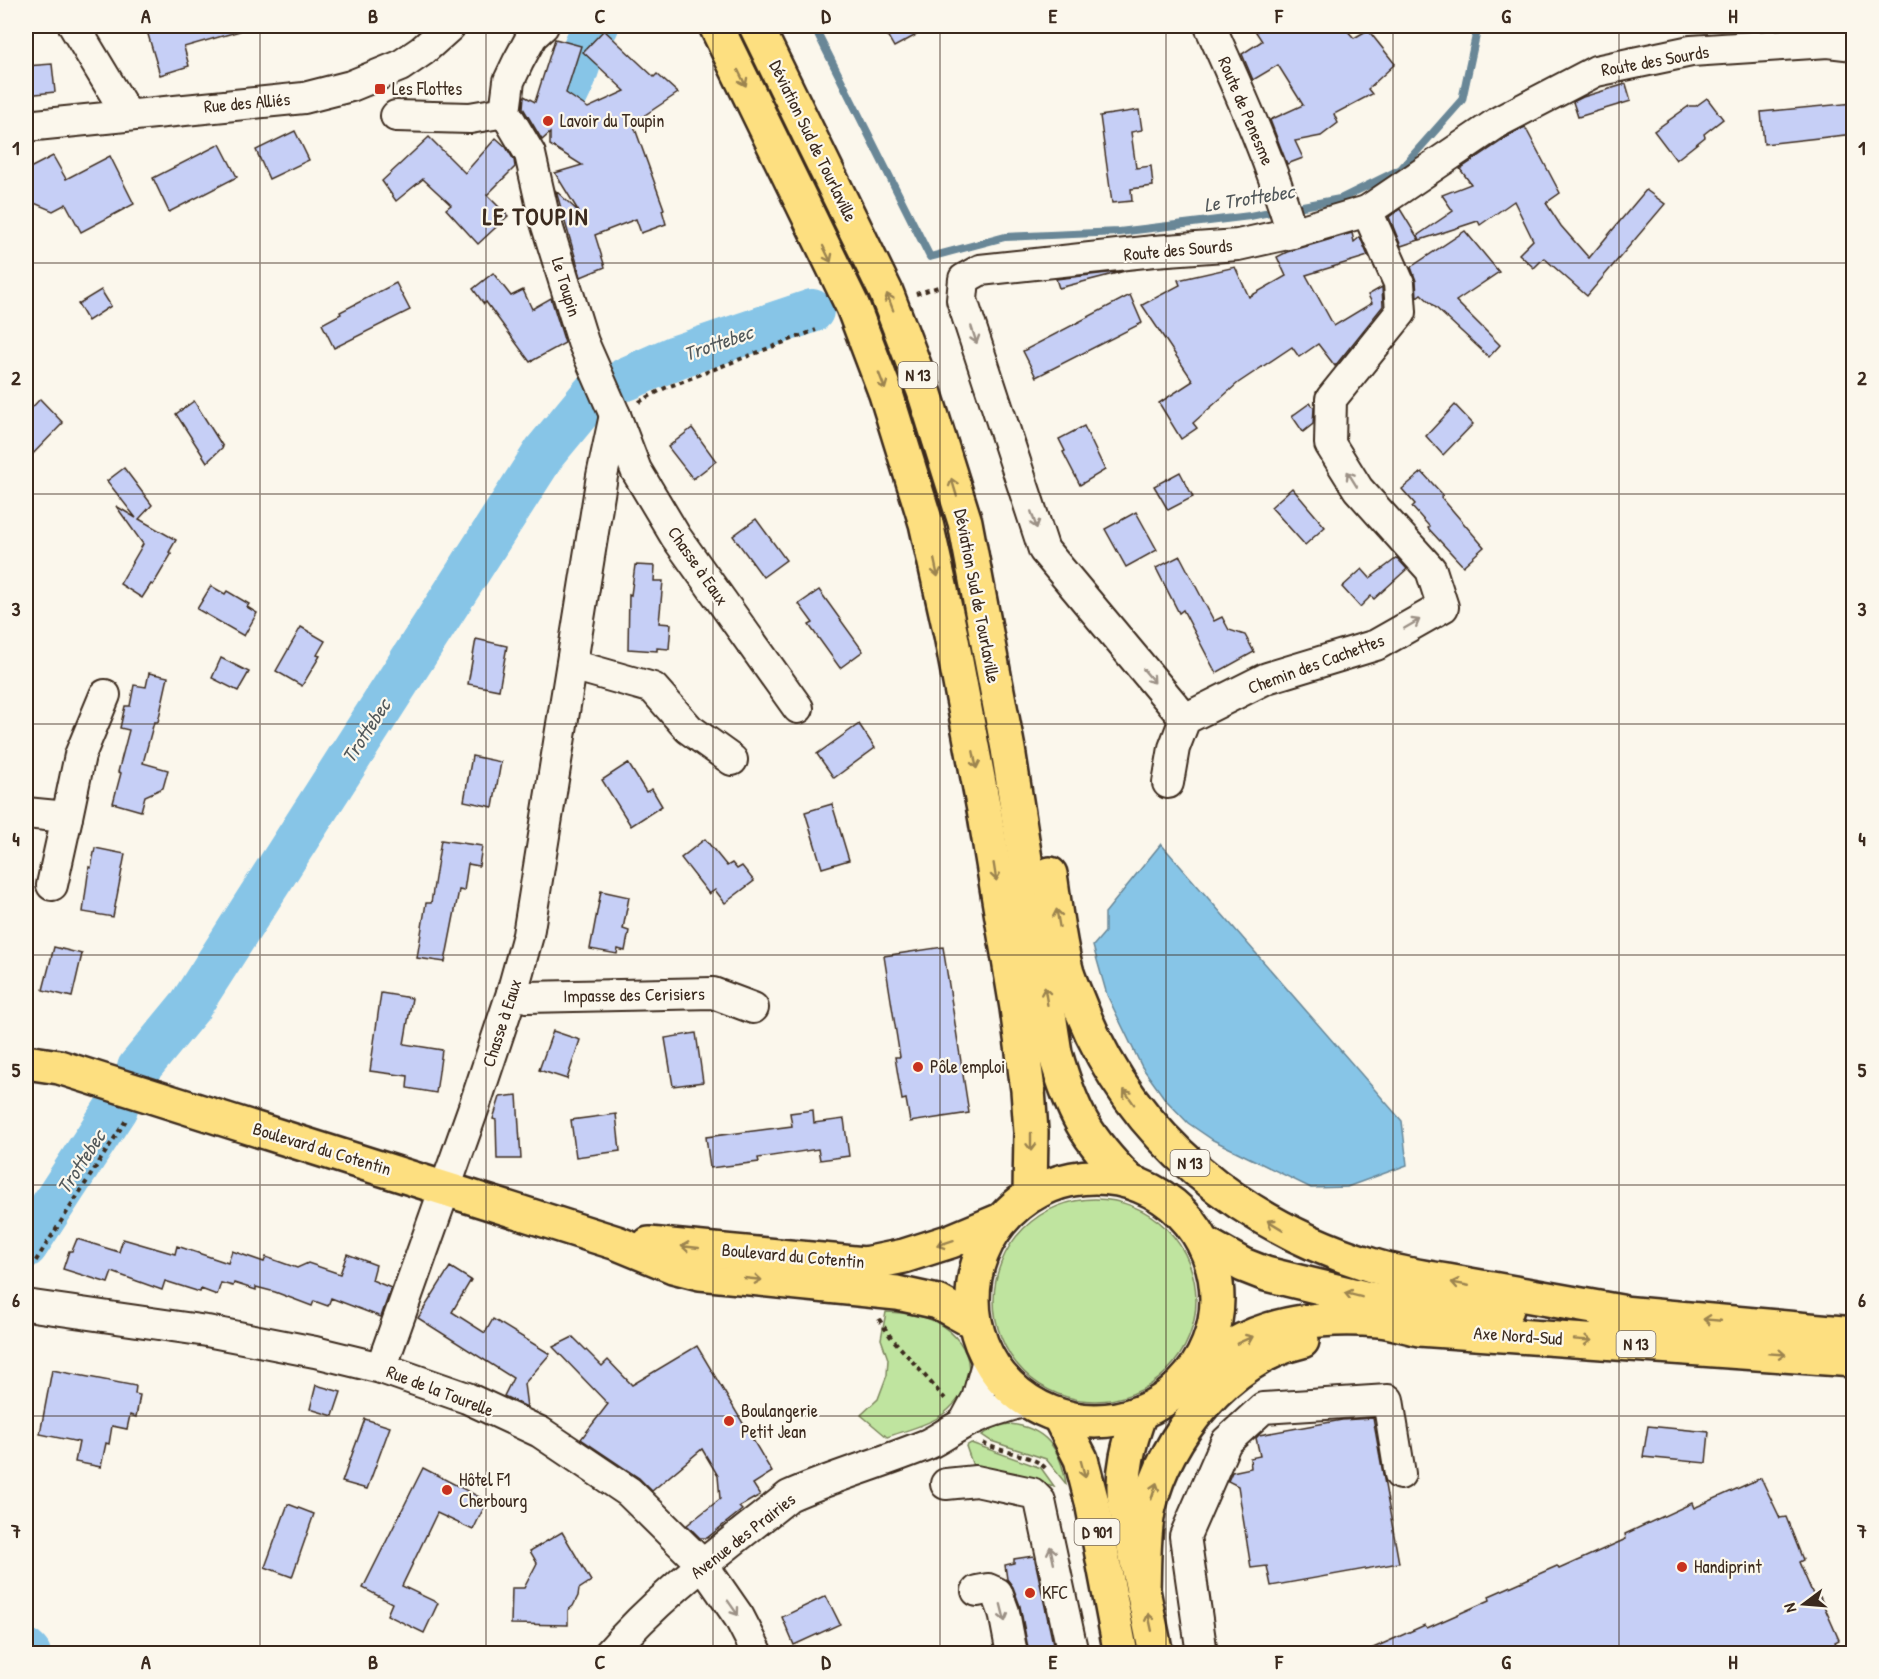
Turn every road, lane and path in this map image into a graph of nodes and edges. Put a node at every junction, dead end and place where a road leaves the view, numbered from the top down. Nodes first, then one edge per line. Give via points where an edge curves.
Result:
1 (74, 26) edge
2 (450, 26) edge
3 (543, 26) edge
4 (716, 26) edge
5 (756, 26) edge
6 (1210, 26) edge
7 (1854, 45) edge
8 (506, 112) junction
9 (127, 114) junction
10 (396, 116) dead end
11 (26, 126) edge
12 (1367, 211) junction
13 (1292, 232) junction
14 (816, 330) dead end
15 (608, 399) junction
16 (572, 665) junction
17 (105, 695) dead end
18 (798, 708) dead end
19 (1185, 719) junction
20 (1008, 749) junction
21 (732, 760) dead end
22 (1168, 783) dead end
23 (26, 813) edge
24 (67, 817) junction
25 (52, 885) dead end
26 (512, 993) junction
27 (753, 1008) dead end
28 (26, 1062) edge
29 (131, 1112) dead end
30 (1129, 1181) junction
31 (445, 1188) junction
32 (1030, 1194) junction
33 (999, 1221) junction
34 (617, 1243) junction
35 (1204, 1243) junction
36 (26, 1275) edge
37 (26, 1305) edge
38 (1621, 1312) junction
39 (872, 1314) dead end
40 (974, 1322) junction
41 (1419, 1329) junction
42 (1854, 1334) edge
43 (988, 1360) junction
44 (1854, 1360) edge
45 (381, 1368) junction
46 (1195, 1370) junction
47 (1026, 1401) junction
48 (1140, 1413) junction
49 (958, 1416) junction
50 (1059, 1416) junction
51 (1400, 1474) dead end
52 (945, 1484) dead end
53 (704, 1565) junction
54 (1143, 1590) junction
55 (978, 1591) dead end
56 (609, 1653) edge
57 (758, 1653) edge
58 (1012, 1653) edge
59 (1073, 1653) edge
60 (1120, 1653) edge
61 (1156, 1653) edge
62 (1202, 1653) edge

1 - 9 street
2 - 9 street, Rue des Alliés via 415,57 351,86 304,98
3 - 8 street via 532,36 509,81
4 -> 32 main road, Déviation Sud de Tourlaville / N 13 via 853,307 886,394 926,523 983,804 1017,1008 1029,1100
20 -> 5 main road, Déviation Sud de Tourlaville / N 13 via 965,522 924,391 886,292
6 - 13 street, Route de Penesme via 1250,115
7 - 12 street, Route des Sourds via 1828,42 1691,51 1596,71 1500,121
8 - 10 street via 470,118
8 - 15 street, Le Toupin via 530,154 544,216 583,342
9 - 11 street, Rue des Alliés
12 - 13 street, Route des Sourds
19 -> 12 street, Chemin des Cachettes via 1267,678 1376,645 1443,607 1431,570 1358,489 1330,444 1331,399 1401,312 1399,283
13 -> 19 street, Route des Sourds via 1238,245 980,270 964,279 962,300 1044,550
14 - 15 path via 664,388
15 - 16 street, Chasse à Eaux via 602,476
15 - 18 street, Chasse à Eaux via 636,470 676,537
16 - 21 street via 653,688 689,729
16 - 26 street, Chasse à Eaux via 540,871
17 - 24 street via 80,755
19 - 22 street via 1174,747
30 -> 20 main road, Déviation Sud de Tourlaville / N 13 via 1104,1155 1077,1115 1055,1053
38 -> 20 main road, N 13 via 1372,1266 1285,1231 1247,1208 1176,1152 1142,1116 1110,1070 1090,1031 1067,973 1031,784
23 - 24 street
24 - 25 street
26 - 27 street, Impasse des Cerisiers via 527,997 713,993
26 - 31 street, Chasse à Eaux
28 - 31 main road, Boulevard du Cotentin via 59,1067
29 - 36 path
30 - 32 main road via 1095,1176 1061,1180
30 - 35 main road via 1160,1194 1185,1216
31 - 34 main road, Boulevard du Cotentin
31 - 45 street, Chasse à Eaux
32 - 33 main road
33 -> 34 main road, Boulevard du Cotentin via 942,1244 865,1264
33 - 40 main road via 981,1252 972,1286
34 -> 40 main road, Boulevard du Cotentin via 700,1273 897,1293 935,1301
38 -> 35 main road, Axe Nord-Sud / N 13 via 1405,1305 1266,1274
35 - 46 main road via 1215,1275 1217,1308 1210,1341
37 - 45 street, Rue de la Tourelle via 207,1331
42 -> 38 main road, Axe Nord-Sud / N 13
39 - 49 path
40 - 43 main road
41 -> 44 main road, Axe Nord-Sud / N 13
46 -> 41 main road, Axe Nord-Sud / N 13 via 1233,1345 1296,1322 1381,1320
54 -> 41 main road via 1145,1526 1156,1484 1185,1425 1219,1387 1262,1357 1297,1342 1337,1333
43 - 47 main road
43 - 49 street via 977,1399
45 - 53 street, Rue de la Tourelle via 467,1398 540,1432 628,1492
46 - 48 main road via 1171,1396
47 - 49 street, Avenue des Prairies
47 - 50 main road
48 - 50 main road via 1086,1422
48 - 54 main road, D 901 via 1129,1443 1123,1484
49 - 53 street, Avenue des Prairies via 933,1442 789,1496
50 -> 60 main road, D 901 via 1081,1460 1092,1502
51 - 62 street via 1388,1400 1263,1408 1226,1442 1185,1536
59 -> 52 street via 1043,1510 1036,1496 976,1481
53 - 56 street, Avenue des Prairies via 661,1599
53 -> 57 street, Rue de la Tourelle
61 -> 54 main road, D 901
55 -> 58 street via 988,1589 997,1593

